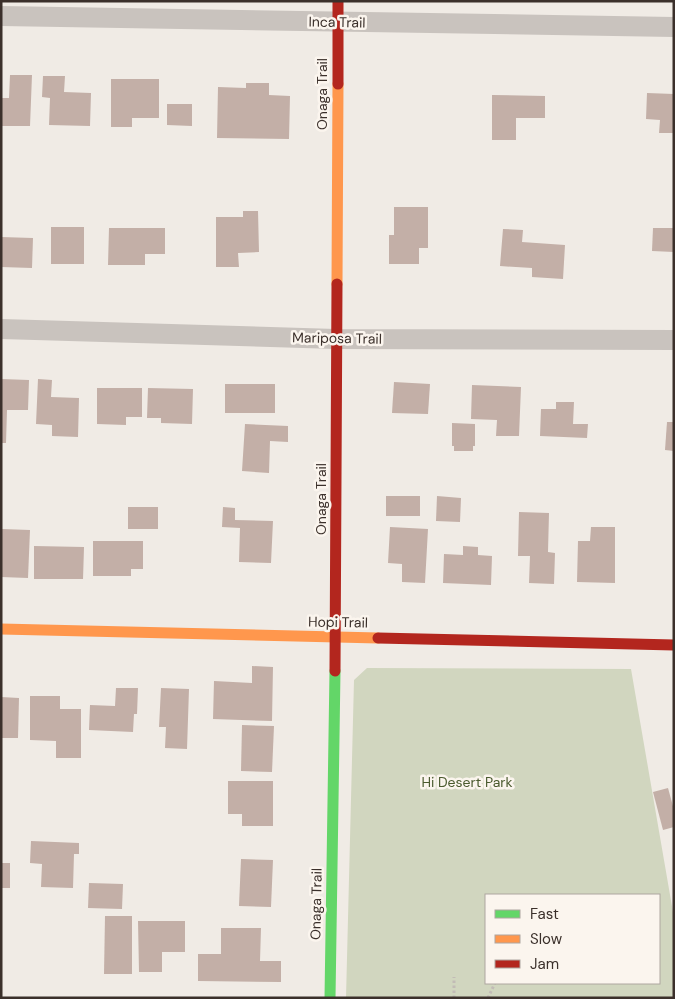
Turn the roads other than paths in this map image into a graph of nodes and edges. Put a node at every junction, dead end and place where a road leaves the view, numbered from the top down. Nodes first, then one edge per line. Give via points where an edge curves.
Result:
1 (338, 1) edge
2 (1, 16) edge
3 (338, 22) junction
4 (674, 27) edge
5 (1, 329) edge
6 (336, 339) junction
7 (674, 340) edge
8 (1, 630) edge
9 (336, 638) junction
10 (674, 645) edge
11 (330, 998) edge

1 - 3 street, Onaga Trail
2 - 3 street, Inca Trail
3 - 4 street, Inca Trail
3 - 6 street, Onaga Trail
5 - 6 street, Mariposa Trail
6 - 7 street, Mariposa Trail
6 - 9 street, Onaga Trail
8 - 9 street, Hopi Trail
9 - 10 street, Hopi Trail
9 - 11 street, Onaga Trail

